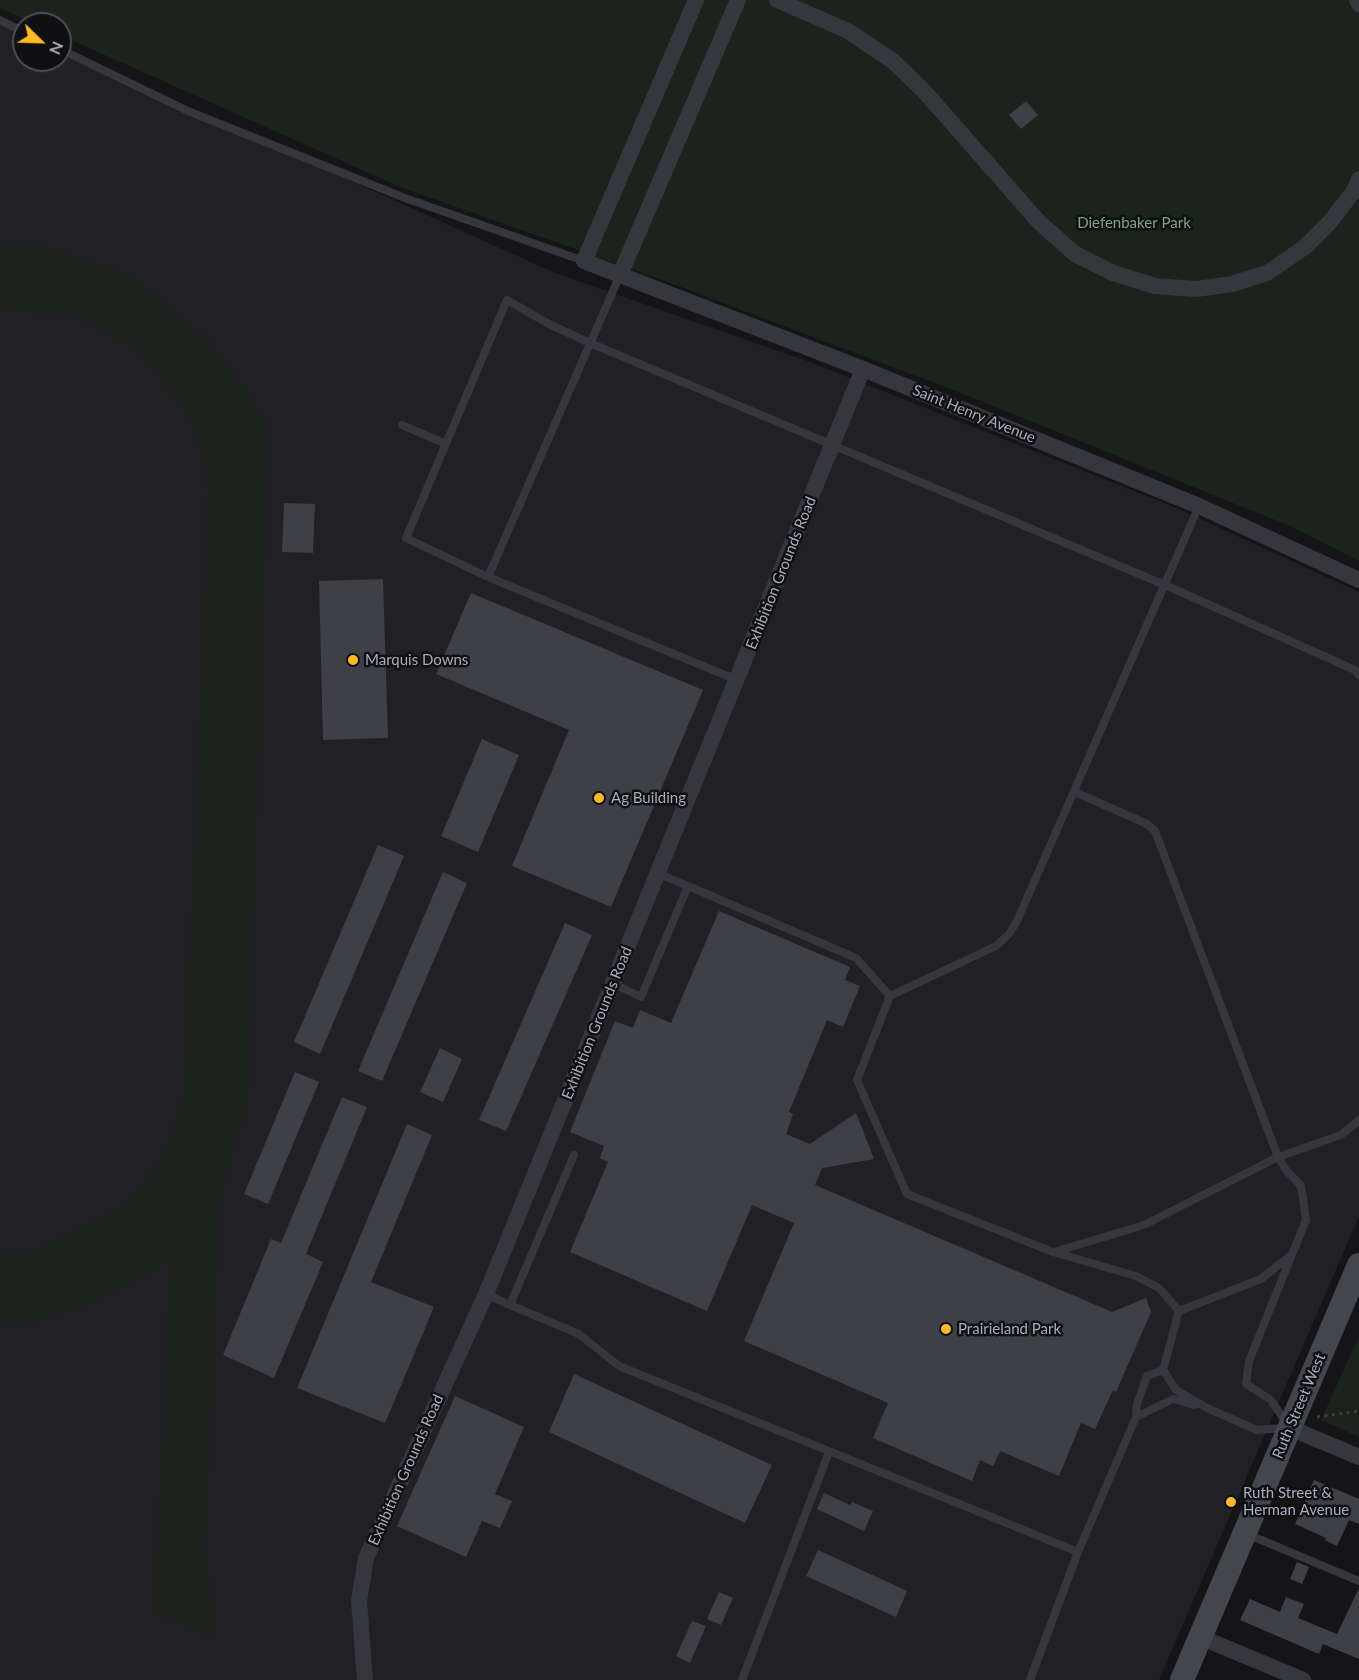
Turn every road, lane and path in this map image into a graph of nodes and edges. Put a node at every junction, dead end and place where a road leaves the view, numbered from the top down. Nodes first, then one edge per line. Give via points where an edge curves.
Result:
1 (696, 0) edge
2 (738, 0) edge
3 (777, 0) edge
4 (1357, 0) edge
5 (1359, 4) edge
6 (72, 55) edge
7 (1359, 179) edge
8 (584, 261) junction
9 (620, 275) junction
10 (590, 343) junction
11 (863, 369) junction
12 (402, 425) dead end
13 (446, 444) junction
14 (832, 446) junction
15 (1199, 506) junction
16 (488, 577) junction
17 (1359, 580) edge
18 (1165, 585) junction
19 (1359, 675) edge
20 (738, 681) junction
21 (1075, 792) junction
22 (657, 873) junction
23 (688, 886) junction
24 (614, 984) junction
25 (890, 996) junction
26 (1359, 1120) edge
27 (574, 1155) dead end
28 (1278, 1157) junction
29 (1053, 1252) junction
30 (1291, 1254) junction
31 (1359, 1265) edge
32 (486, 1294) junction
33 (510, 1305) junction
34 (1179, 1311) junction
35 (1163, 1370) junction
36 (1208, 1408) junction
37 (1359, 1412) edge
38 (1136, 1417) junction
39 (1299, 1431) junction
40 (829, 1452) junction
41 (1359, 1457) edge
42 (1244, 1532) junction
43 (1078, 1552) junction
44 (1359, 1581) edge
45 (1200, 1637) junction
46 (365, 1680) edge
47 (742, 1680) edge
48 (1030, 1680) edge
49 (1182, 1680) edge
50 (1303, 1680) edge

1 - 8 street
2 - 9 street
3 - 7 street via 848,32 894,62 1039,222 1075,254 1113,273 1155,286 1196,289 1232,285 1267,273 1305,247 1329,223
4 - 5 street
6 - 8 lane via 188,111 405,198
8 - 9 street, Saint Henry Avenue
9 - 10 lane
9 - 11 street, Saint Henry Avenue
10 - 13 lane via 507,300
10 - 14 lane
10 - 16 lane
11 - 14 street, Exhibition Grounds Road
11 - 15 street, Saint Henry Avenue
12 - 13 lane
13 - 16 lane via 406,538
14 - 18 lane
14 - 20 street, Exhibition Grounds Road
15 - 17 street, Saint Henry Avenue
15 - 18 lane
16 - 20 lane
18 - 19 lane
18 - 21 lane
20 - 22 street, Exhibition Grounds Road
21 - 25 lane via 1009,934 996,946
21 - 28 lane via 1155,831
22 - 23 lane
22 - 24 street, Exhibition Grounds Road
23 - 24 lane via 641,997
23 - 25 lane via 856,957
24 - 32 street, Exhibition Grounds Road
25 - 29 lane via 857,1080 907,1194
26 - 28 lane via 1341,1135
27 - 33 lane
28 - 29 lane via 1144,1225
28 - 30 lane via 1301,1186 1306,1220
29 - 34 lane via 1136,1276 1160,1288
30 - 34 lane via 1261,1279
30 - 39 lane via 1248,1360 1246,1383 1270,1400
31 - 39 street, Ruth Street West
32 - 33 lane
32 - 46 street, Exhibition Grounds Road via 366,1558 359,1601
33 - 40 lane via 579,1334 619,1365
34 - 35 lane
35 - 36 lane via 1176,1390
35 - 38 lane via 1148,1376
36 - 38 lane via 1173,1399
36 - 39 lane via 1257,1430
37 - 39 path via 1317,1415
38 - 43 lane
39 - 41 street
39 - 42 street, Ruth Street West
40 - 43 lane
40 - 47 lane
42 - 44 lane
42 - 45 street, Ruth Street West
43 - 48 lane
45 - 49 street, Ruth Street West
45 - 50 street

